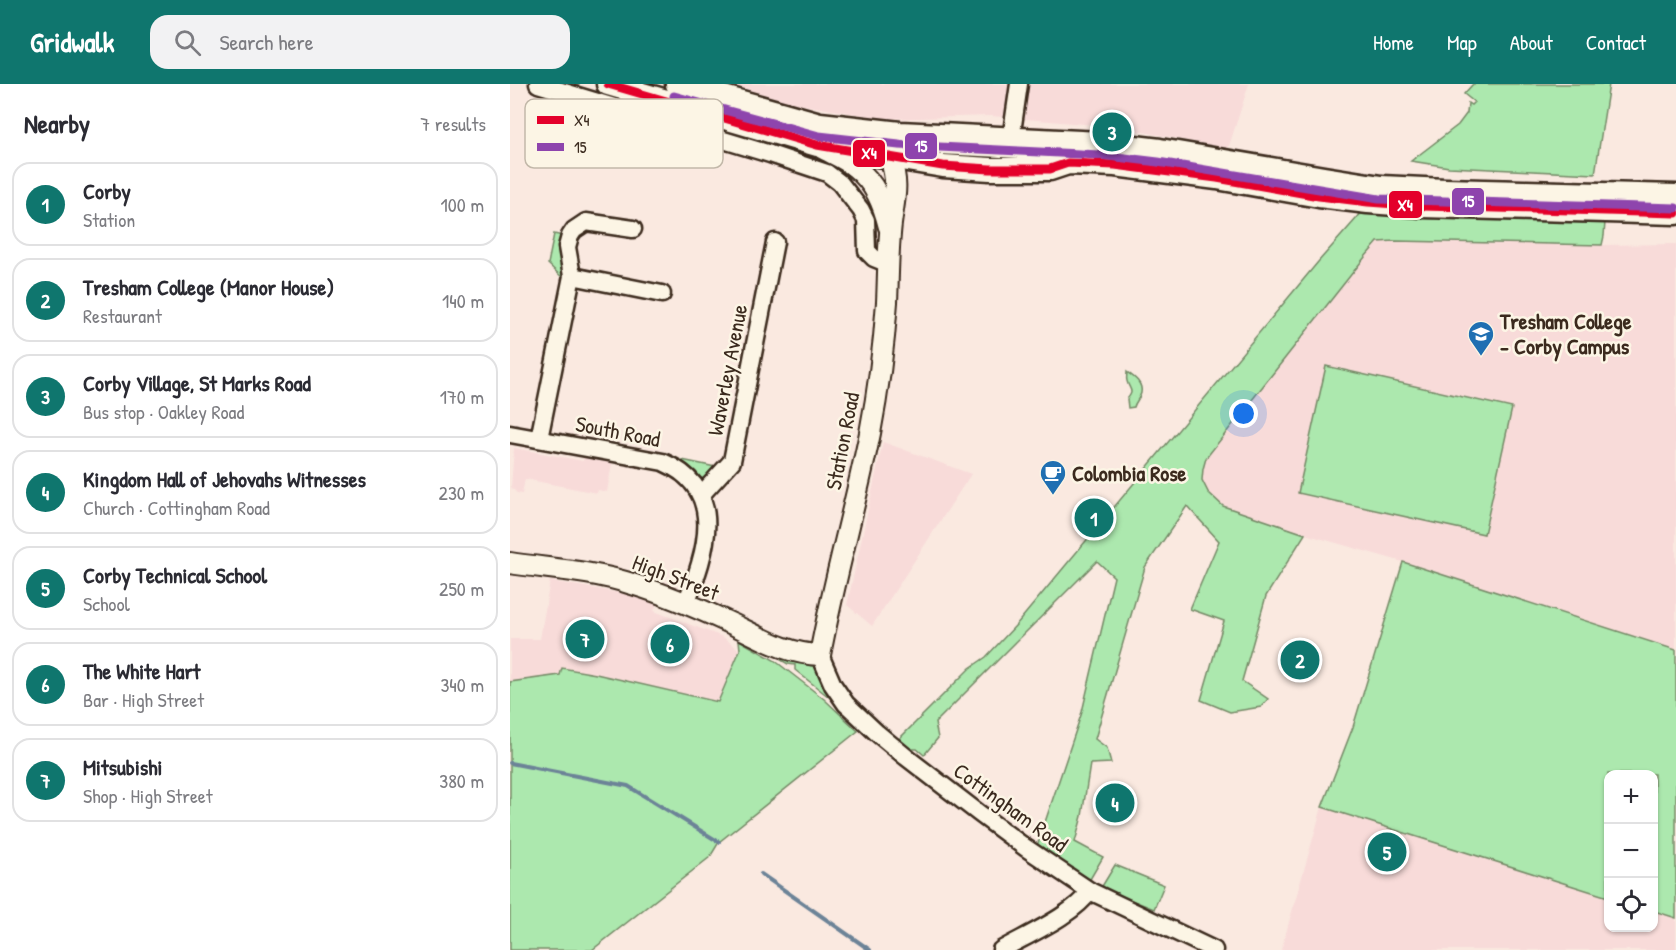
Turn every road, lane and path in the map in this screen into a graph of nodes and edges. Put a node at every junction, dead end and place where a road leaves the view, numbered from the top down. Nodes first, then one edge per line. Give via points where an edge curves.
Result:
1 (538, 84) edge
2 (608, 84) edge
3 (677, 84) edge
4 (1019, 84) edge
5 (588, 99) edge
6 (670, 99) edge
7 (718, 99) edge
8 (723, 101) edge
9 (723, 112) edge
10 (818, 135) junction
11 (1011, 139) junction
12 (723, 140) edge
13 (890, 158) junction
14 (1068, 163) junction
15 (929, 164) junction
16 (990, 169) junction
17 (897, 191) junction
18 (1676, 196) edge
19 (1676, 213) edge
20 (633, 229) dead end
21 (890, 233) junction
22 (776, 242) dead end
23 (889, 264) junction
24 (572, 276) junction
25 (662, 294) dead end
26 (510, 434) edge
27 (539, 440) junction
28 (701, 495) junction
29 (510, 563) edge
30 (686, 603) junction
31 (820, 655) junction
32 (1090, 891) junction
33 (1001, 950) edge
34 (1214, 950) edge

1 - 5 street
2 - 6 highway
3 - 7 highway
4 - 11 street
8 - 10 highway
9 - 10 highway
10 - 11 highway via 900,133
10 - 13 highway via 870,141 884,147
10 - 21 main road, Station Road via 873,185
11 - 14 highway via 1021,153
11 - 16 highway via 1006,154
11 - 18 highway via 1160,150 1380,187
12 - 23 street via 827,173 861,210 866,220 867,251
13 - 15 highway
13 - 17 main road, Station Road
14 - 16 highway via 1050,169
14 - 19 highway via 1149,168 1379,203
15 - 16 highway
15 - 17 main road via 905,179
17 - 21 main road, Station Road
20 - 24 street via 592,221 579,225 567,247
21 - 23 main road, Station Road
22 - 28 street, Waverley Avenue via 732,461
23 - 31 main road, Station Road via 870,432
24 - 25 street
24 - 27 street
26 - 27 street, South Road
27 - 28 street, South Road via 663,462 684,475
28 - 30 street via 707,534
29 - 30 main road, High Street via 607,577
30 - 31 main road, High Street via 779,647
31 - 32 street, Cottingham Road via 833,685 864,722 989,821
32 - 33 street via 1062,916
32 - 34 street, Cottingham Road

